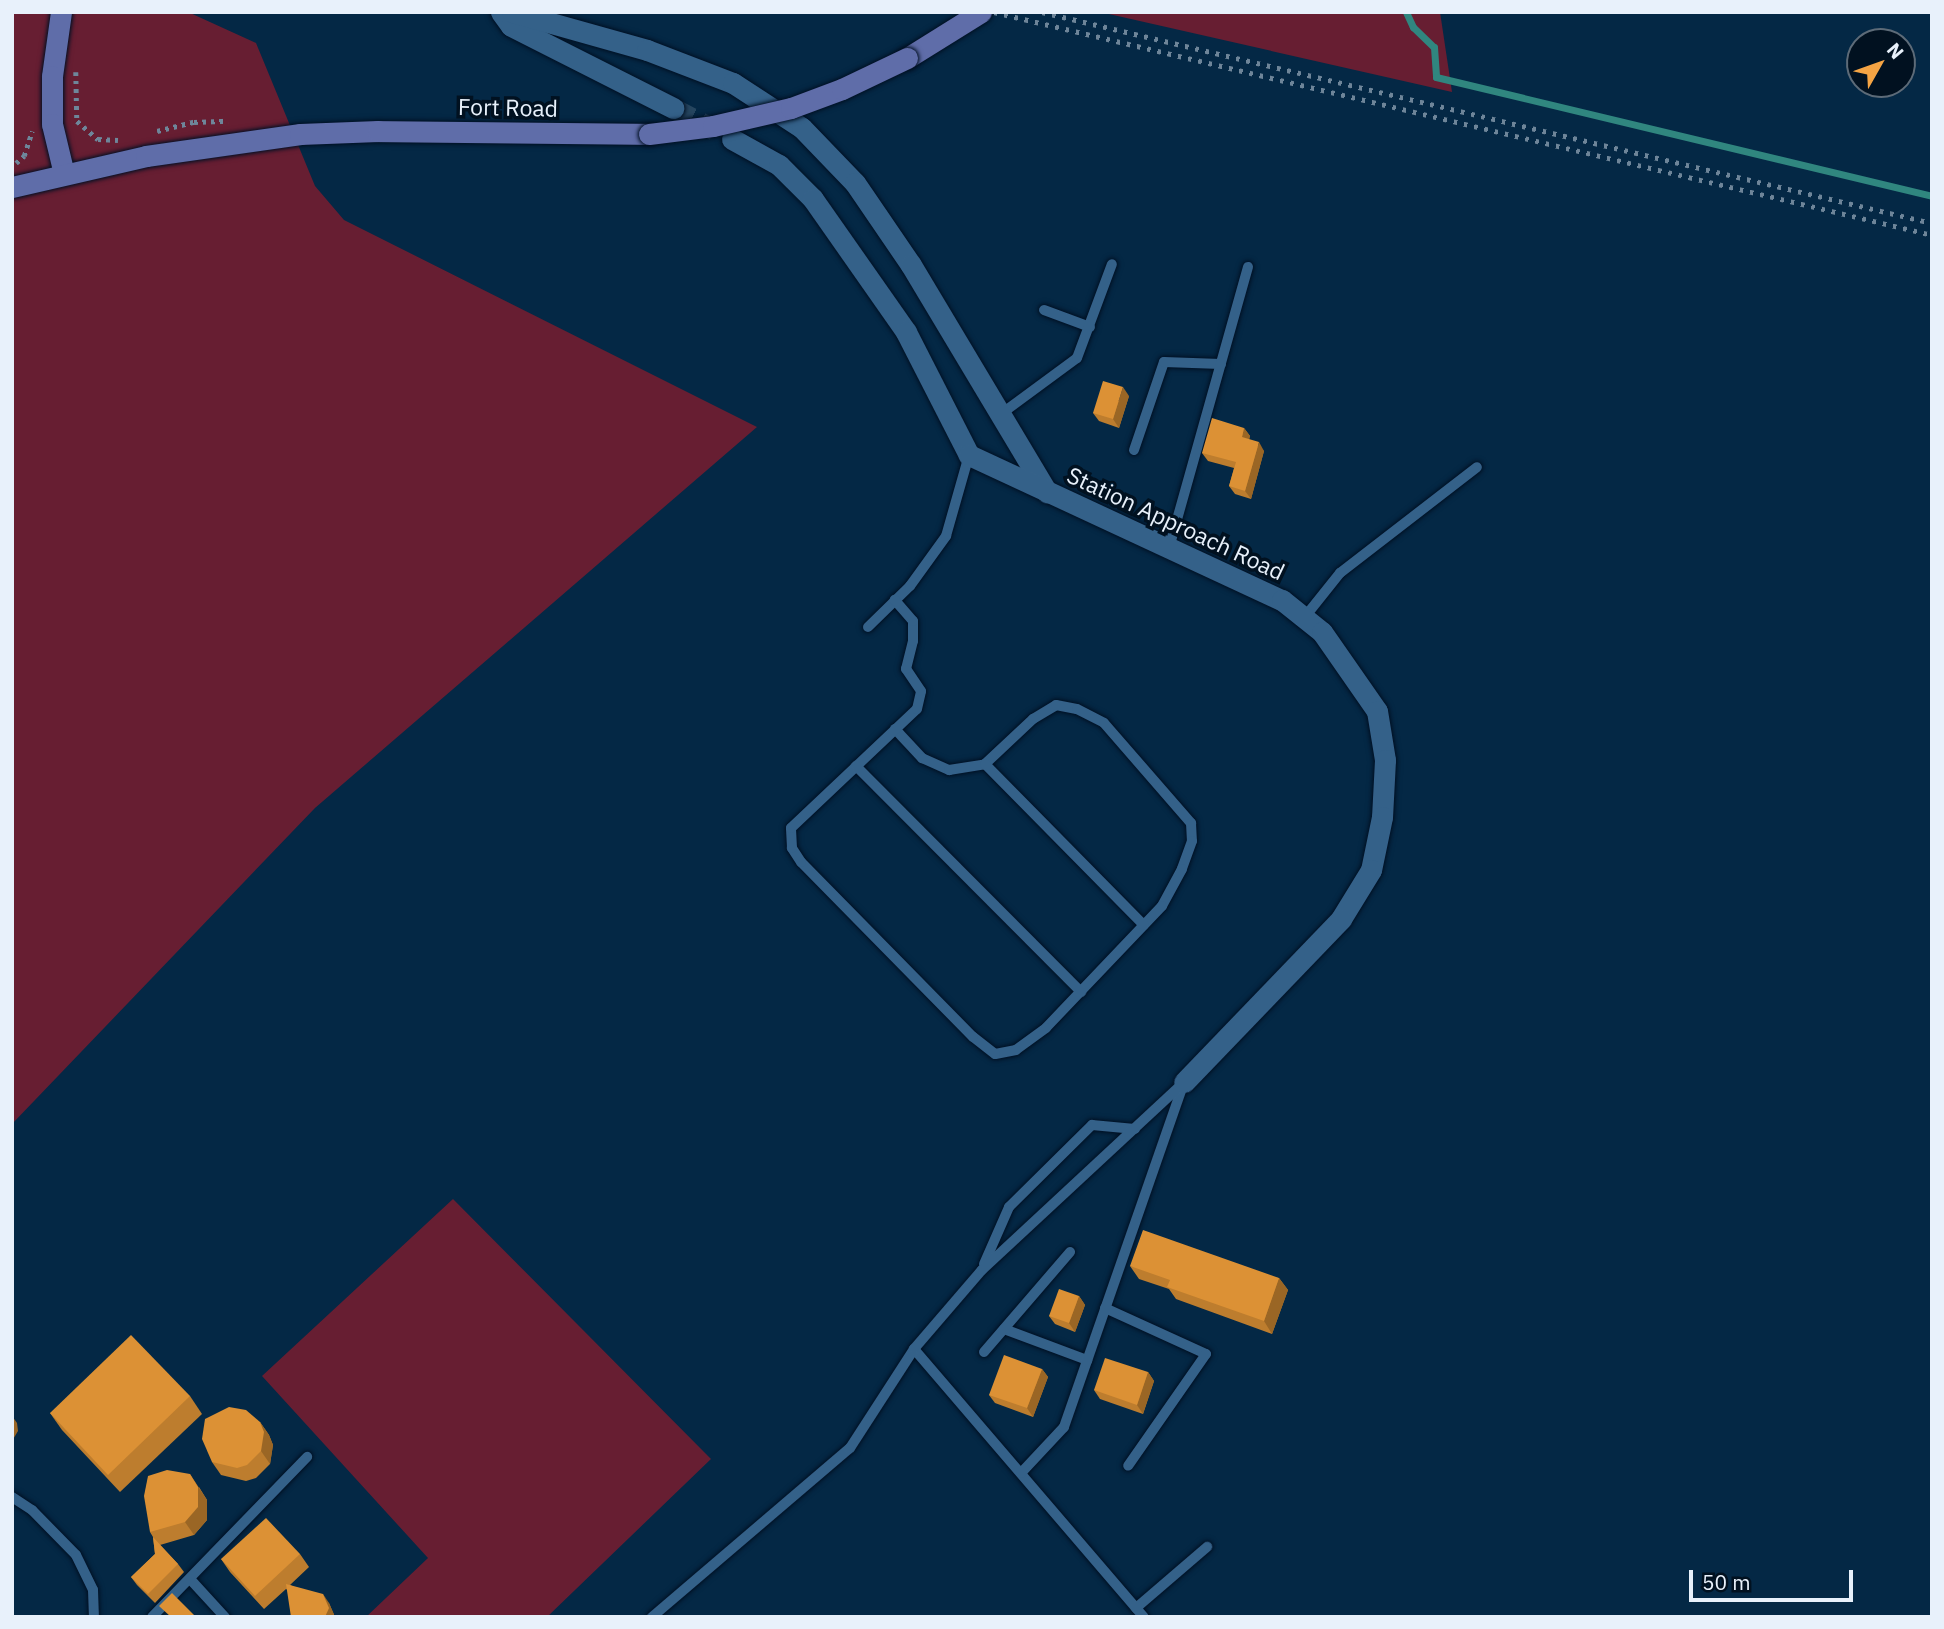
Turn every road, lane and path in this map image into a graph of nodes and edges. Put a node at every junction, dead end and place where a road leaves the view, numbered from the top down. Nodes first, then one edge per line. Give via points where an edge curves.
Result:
1 (61, 12) edge
2 (501, 12) edge
3 (512, 12) edge
4 (981, 12) edge
5 (673, 108) tunnel mouth
6 (732, 139) tunnel mouth
7 (64, 174) junction
8 (12, 187) edge
9 (1112, 264) dead end
10 (1248, 267) dead end
11 (1044, 310) dead end
12 (1090, 327) junction
13 (1222, 364) junction
14 (1000, 414) junction
15 (1134, 450) dead end
16 (969, 455) junction
17 (1477, 467) dead end
18 (1047, 492) junction
19 (1169, 548) junction
20 (895, 600) junction
21 (1304, 618) junction
22 (868, 628) dead end
23 (895, 729) junction
24 (985, 764) junction
25 (856, 766) junction
26 (1144, 925) junction
27 (1081, 992) junction
28 (1184, 1082) junction
29 (1135, 1129) junction
30 (1070, 1252) dead end
31 (982, 1270) junction
32 (1105, 1308) junction
33 (1004, 1329) junction
34 (914, 1349) junction
35 (984, 1352) dead end
36 (1087, 1360) junction
37 (307, 1457) dead end
38 (1129, 1466) dead end
39 (1021, 1473) junction
40 (12, 1497) edge
41 (1207, 1547) dead end
42 (190, 1579) junction
43 (1140, 1612) edge
44 (94, 1617) edge
45 (152, 1617) edge
46 (225, 1617) edge
47 (652, 1617) edge

1 - 7 street via 52,76 52,124
2 - 5 street via 511,26
3 - 14 street via 647,50 733,83 802,128 855,183 911,265
4 - 7 street, Fort Road, bridge via 907,58 842,89 791,108 713,126 649,134 300,134 196,147
6 - 16 street via 779,165 813,199 906,332
7 - 8 street, Fort Road
9 - 12 lane
10 - 13 lane
11 - 12 lane
12 - 14 lane via 1072,363
13 - 15 lane via 1164,362
13 - 19 lane
14 - 18 street
16 - 18 street, Station Approach Road
16 - 20 lane via 946,536
17 - 21 lane via 1340,573
18 - 19 street, Station Approach Road
19 - 21 street, Station Approach Road via 1282,600
20 - 22 lane
20 - 23 lane via 913,621 906,669 921,691 917,709
21 - 28 street, Station Approach Road via 1329,641 1377,711 1385,760 1382,817 1370,870 1341,919
23 - 24 lane via 922,758 949,770
23 - 25 lane
24 - 26 lane
24 - 26 lane via 1033,719 1056,705 1077,709 1104,723 1191,822 1192,841 1182,869 1162,906
25 - 27 lane
25 - 27 lane via 791,828 792,848 973,1037 995,1054 1016,1050
26 - 27 lane
28 - 29 lane
28 - 32 lane
29 - 31 lane
29 - 31 lane via 1092,1125 1009,1207
30 - 33 lane
31 - 34 lane
32 - 36 lane
32 - 38 lane via 1206,1354
33 - 35 lane
33 - 36 lane
34 - 39 lane
34 - 47 lane via 850,1448
36 - 39 lane via 1064,1427
37 - 42 lane
39 - 43 lane
40 - 44 lane via 32,1510 76,1555 93,1590
41 - 43 lane
42 - 45 lane
42 - 46 lane

